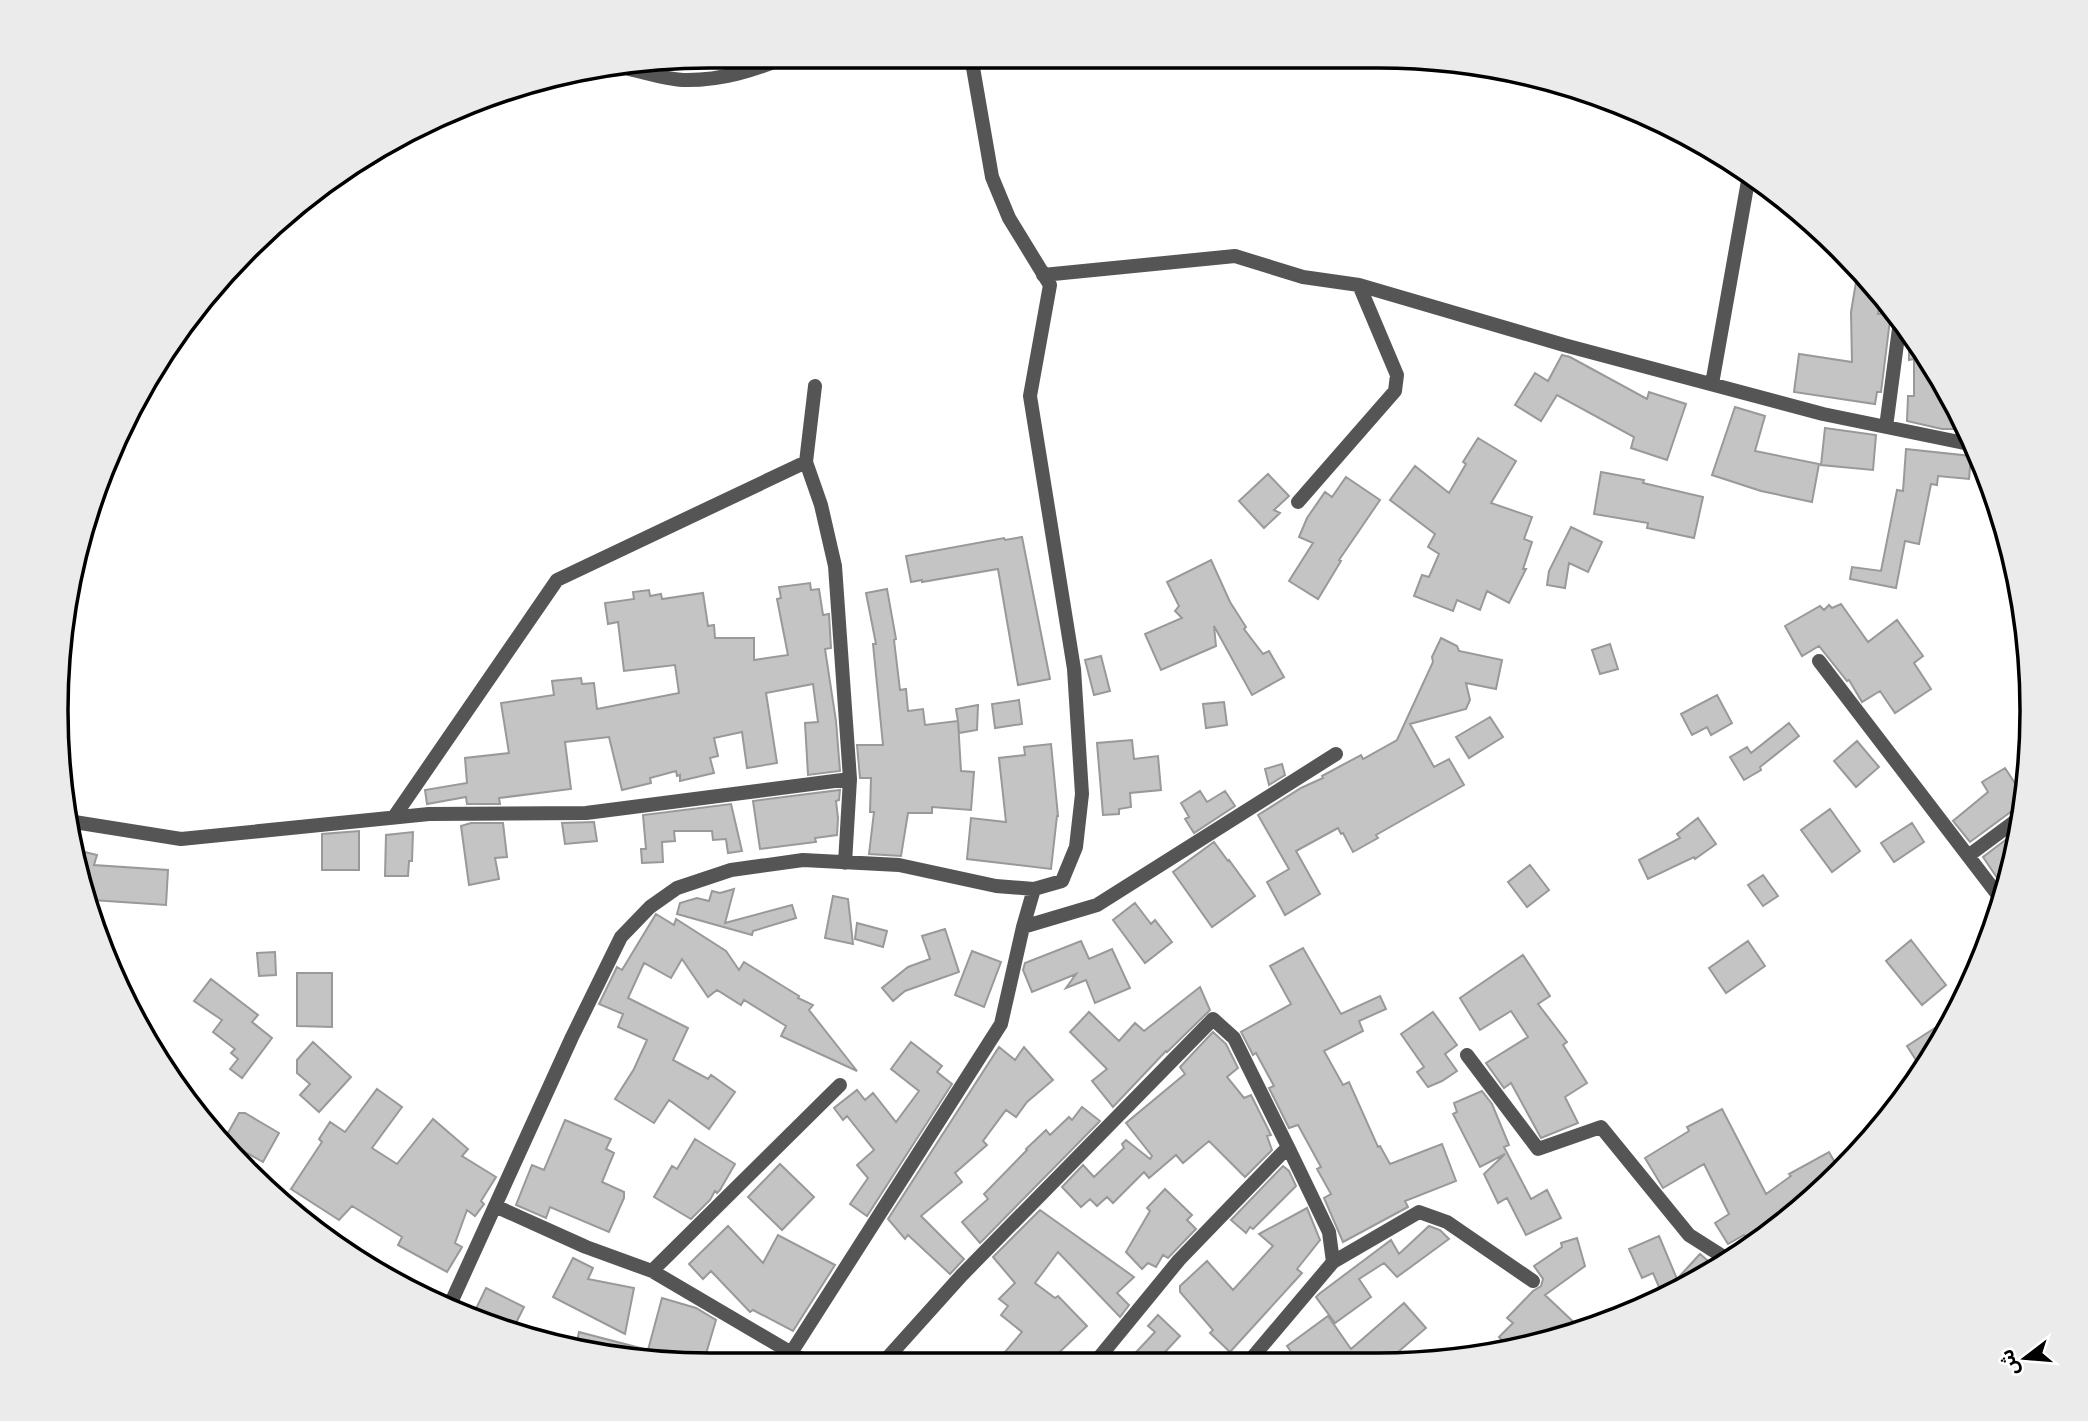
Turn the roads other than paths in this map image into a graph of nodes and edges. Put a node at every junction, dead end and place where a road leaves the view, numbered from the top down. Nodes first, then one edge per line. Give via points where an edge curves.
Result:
1 (761, 68) edge
2 (973, 68) edge
3 (645, 72) edge
4 (1747, 186) edge
5 (1043, 275) junction
6 (1359, 285) junction
7 (1898, 335) edge
8 (1712, 384) junction
9 (816, 386) dead end
10 (1886, 427) junction
11 (1961, 441) edge
12 (806, 462) junction
13 (1298, 502) dead end
14 (1819, 661) dead end
15 (1336, 754) dead end
16 (850, 779) junction
17 (394, 817) junction
18 (79, 823) edge
19 (2009, 826) edge
20 (1969, 856) junction
21 (845, 863) junction
22 (1034, 888) junction
23 (1994, 890) edge
24 (1023, 926) junction
25 (1467, 1055) dead end
26 (840, 1084) dead end
27 (1288, 1147) junction
28 (495, 1206) junction
29 (1719, 1254) edge
30 (1333, 1262) junction
31 (652, 1271) junction
32 (1534, 1281) dead end
33 (453, 1299) edge
34 (791, 1353) joint
35 (892, 1353) edge
36 (1103, 1353) edge
37 (1256, 1353) edge

1 - 3 street via 727,78 682,80
2 - 5 street via 992,177 1009,218
4 - 8 street
5 - 6 street via 1235,256 1303,277
5 - 22 street via 1049,285 1030,396 1074,669 1082,794 1076,847 1062,881
6 - 8 street
6 - 13 street via 1396,376 1395,391
7 - 10 street
8 - 10 street
9 - 12 street
10 - 11 street
12 - 16 street via 835,566
12 - 17 street via 557,580
14 - 20 street
15 - 24 street via 1097,905
16 - 17 street via 586,813
16 - 21 street
17 - 18 street via 181,839
19 - 20 street
20 - 23 street
21 - 22 street via 899,865 996,886
21 - 28 street via 803,860 731,870 677,888 650,907 621,937
22 - 24 street
24 - 34 street via 1001,1024
25 - 29 street via 1538,1149 1601,1127 1689,1235
26 - 31 street
27 - 30 street via 1329,1232
27 - 35 street via 1234,1038 1213,1019
27 - 36 street via 1179,1260
28 - 31 street
28 - 33 street
30 - 32 street via 1419,1212 1447,1222
30 - 37 street
31 - 34 street

